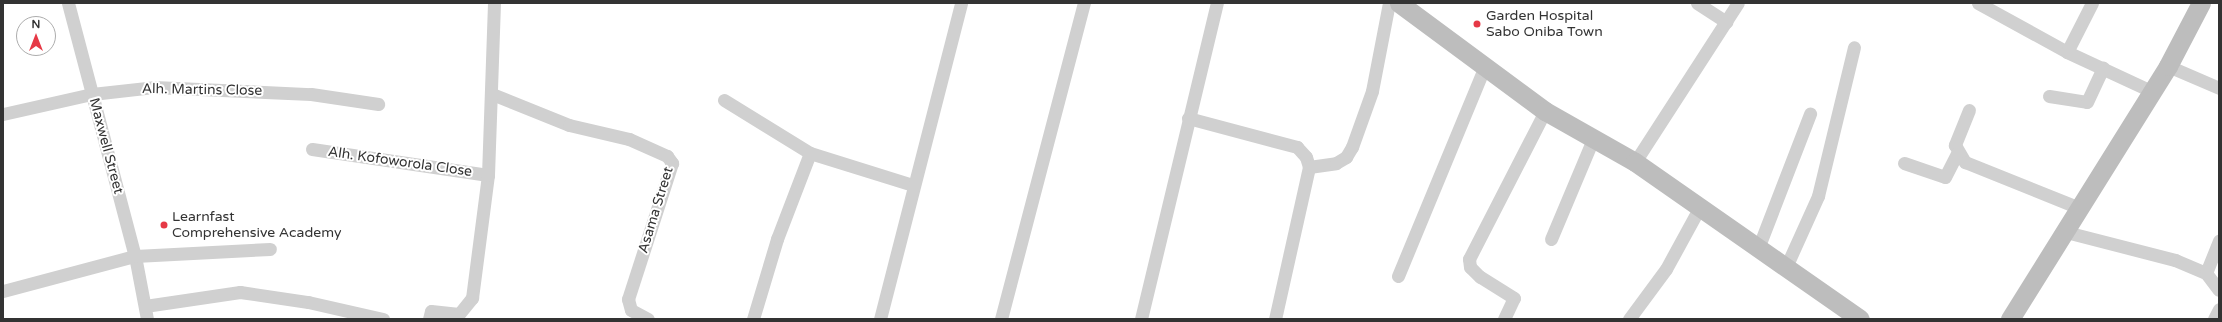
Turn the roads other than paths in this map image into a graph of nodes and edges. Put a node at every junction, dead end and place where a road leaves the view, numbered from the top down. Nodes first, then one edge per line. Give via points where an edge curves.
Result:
1 (68, 3) edge
2 (494, 3) edge
3 (961, 3) edge
4 (1084, 3) edge
5 (1217, 3) edge
6 (1389, 3) edge
7 (1399, 3) edge
8 (1697, 3) edge
9 (1738, 3) edge
10 (1978, 3) edge
11 (2092, 3) edge
12 (2201, 3) edge
13 (1726, 22) junction
14 (1854, 47) dead end
15 (2067, 52) junction
16 (2168, 66) junction
17 (1484, 68) junction
18 (2103, 68) junction
19 (2219, 88) edge
20 (2151, 91) junction
21 (92, 94) junction
22 (492, 94) junction
23 (2049, 96) dead end
24 (724, 100) dead end
25 (378, 104) dead end
26 (1969, 110) dead end
27 (1545, 111) junction
28 (3, 114) edge
29 (1810, 114) dead end
30 (1188, 118) junction
31 (1593, 138) junction
32 (312, 149) dead end
33 (810, 153) junction
34 (1957, 153) junction
35 (1634, 162) junction
36 (1904, 163) dead end
37 (1310, 167) junction
38 (488, 175) junction
39 (913, 185) junction
40 (1700, 207) junction
41 (2077, 207) junction
42 (2066, 232) junction
43 (1551, 239) dead end
44 (2219, 241) edge
45 (1759, 246) junction
46 (270, 249) dead end
47 (135, 256) junction
48 (1786, 267) junction
49 (2206, 273) junction
50 (1398, 276) dead end
51 (2219, 290) edge
52 (3, 291) edge
53 (145, 304) edge
54 (2219, 309) edge
55 (430, 315) edge
56 (383, 319) edge
57 (648, 319) edge
58 (753, 319) edge
59 (880, 319) edge
60 (1001, 319) edge
61 (1142, 319) edge
62 (1275, 319) edge
63 (1504, 319) edge
64 (1629, 319) edge
65 (1860, 319) edge
66 (2010, 319) edge
67 (2214, 319) edge

1 - 21 street, Maxwell Street
2 - 22 street
3 - 39 street
4 - 60 street
5 - 30 street
6 - 37 street via 1372,91 1352,147 1346,158 1336,164
7 - 17 main road
8 - 13 street
9 - 13 street
10 - 15 street
11 - 15 street
12 - 16 main road
13 - 35 street
14 - 48 street via 1818,196
15 - 18 street
16 - 19 street
16 - 20 main road
17 - 27 main road
17 - 50 street
18 - 20 street
18 - 23 street via 2087,102
20 - 41 main road
21 - 25 street, Alh. Martins Close via 154,87 310,94
21 - 28 street, Alh. Martins Close
21 - 47 street, Maxwell Street
22 - 38 street
22 - 57 street, Asama Street via 569,125 629,138 667,156 672,163 628,299 631,310
24 - 33 street
26 - 34 street via 1955,144
27 - 31 main road
27 - 63 street via 1469,263 1480,277 1514,298
29 - 45 street
30 - 37 street via 1297,147
30 - 61 street
31 - 35 main road
31 - 43 street
32 - 38 street, Alh. Kofoworola Close
33 - 39 street
33 - 58 street via 777,239
34 - 36 street via 1945,177
34 - 41 street via 1965,162
35 - 40 main road
37 - 62 street
38 - 55 street via 472,298 459,314
39 - 59 street
40 - 45 main road
40 - 64 street via 1666,269
41 - 42 main road
42 - 49 street via 2175,260
42 - 66 main road
44 - 49 street
45 - 48 main road
46 - 47 street
47 - 52 street
47 - 53 street, Maxwell Street
48 - 65 main road
49 - 51 street
53 - 56 street via 240,292 308,302
54 - 67 street

